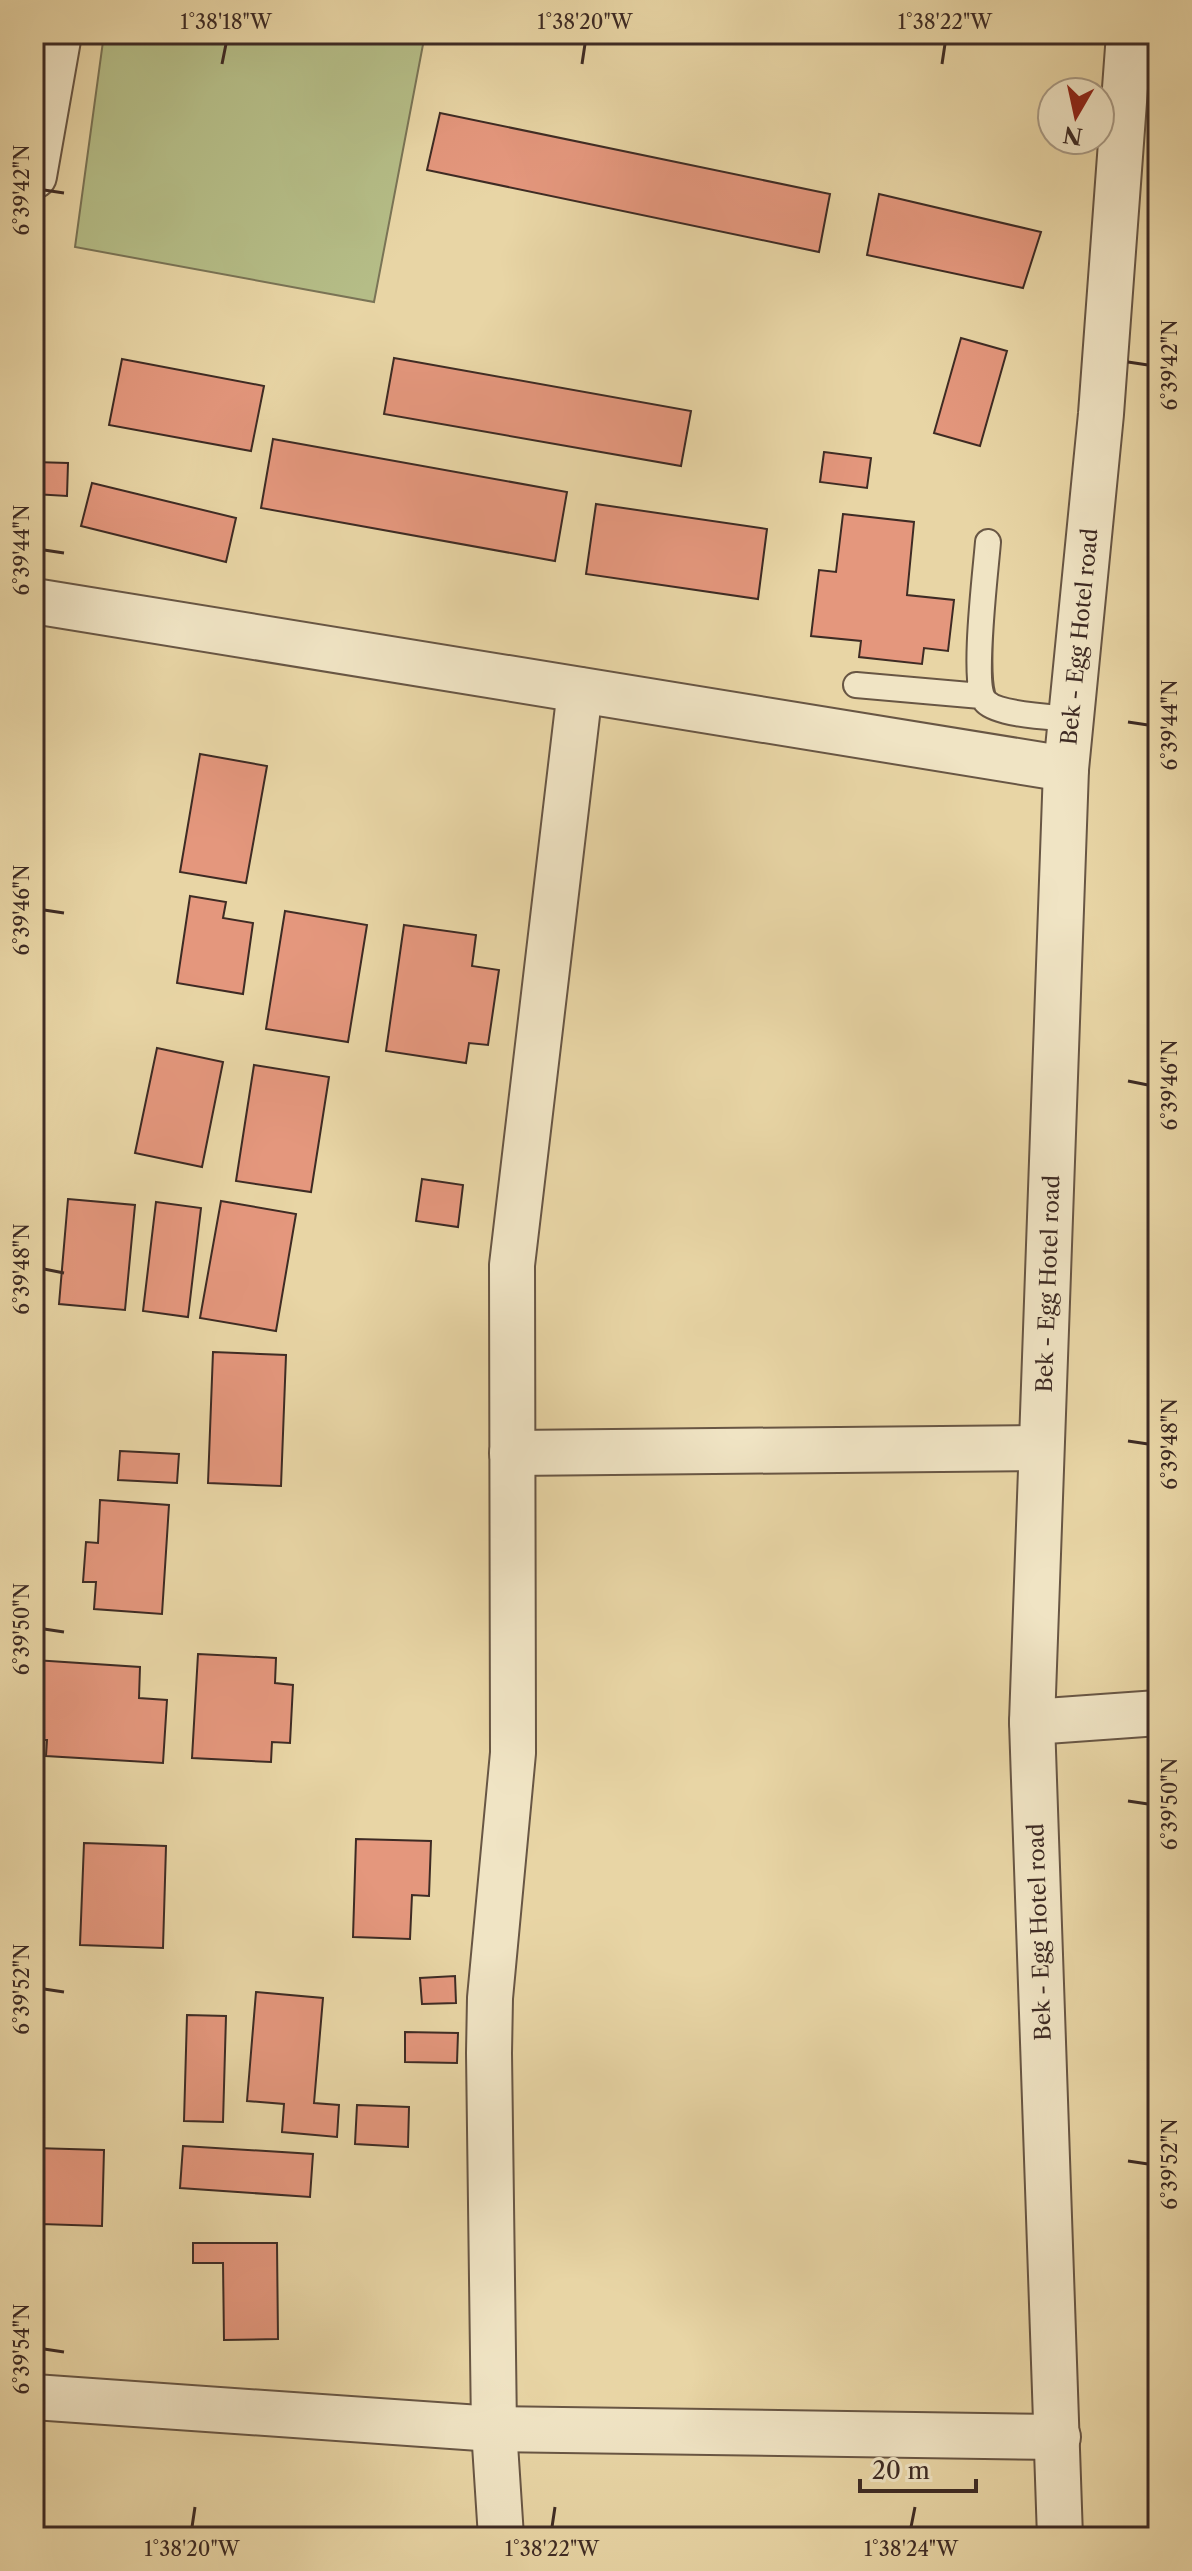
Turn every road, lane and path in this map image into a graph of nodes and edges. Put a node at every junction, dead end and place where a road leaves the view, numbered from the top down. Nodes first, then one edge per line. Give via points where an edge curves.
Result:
1 (59, 34) edge
2 (1129, 34) edge
3 (1158, 41) edge
4 (34, 176) edge
5 (988, 542) dead end
6 (34, 601) edge
7 (856, 685) dead end
8 (580, 690) junction
9 (981, 696) junction
10 (1071, 719) junction
11 (1066, 769) junction
12 (1040, 1448) junction
13 (512, 1453) junction
14 (1158, 1713) edge
15 (1032, 1722) junction
16 (34, 2397) edge
17 (494, 2429) junction
18 (1058, 2437) junction
19 (501, 2537) edge
20 (1060, 2537) edge

1 - 4 street
2 - 3 street
2 - 10 street, Bek - Egg Hotel road via 1101,414
5 - 9 lane via 978,671
6 - 8 street
7 - 9 lane
8 - 11 street
8 - 13 street via 516,1212
9 - 10 lane via 1002,709
10 - 11 street, Bek - Egg Hotel road
11 - 12 street, Bek - Egg Hotel road
12 - 13 street
12 - 15 street, Bek - Egg Hotel road
13 - 17 street via 513,1753 490,1998
14 - 15 street
15 - 18 street, Bek - Egg Hotel road
16 - 17 street
17 - 18 street
17 - 19 street
18 - 20 street, Bek - Egg Hotel road

